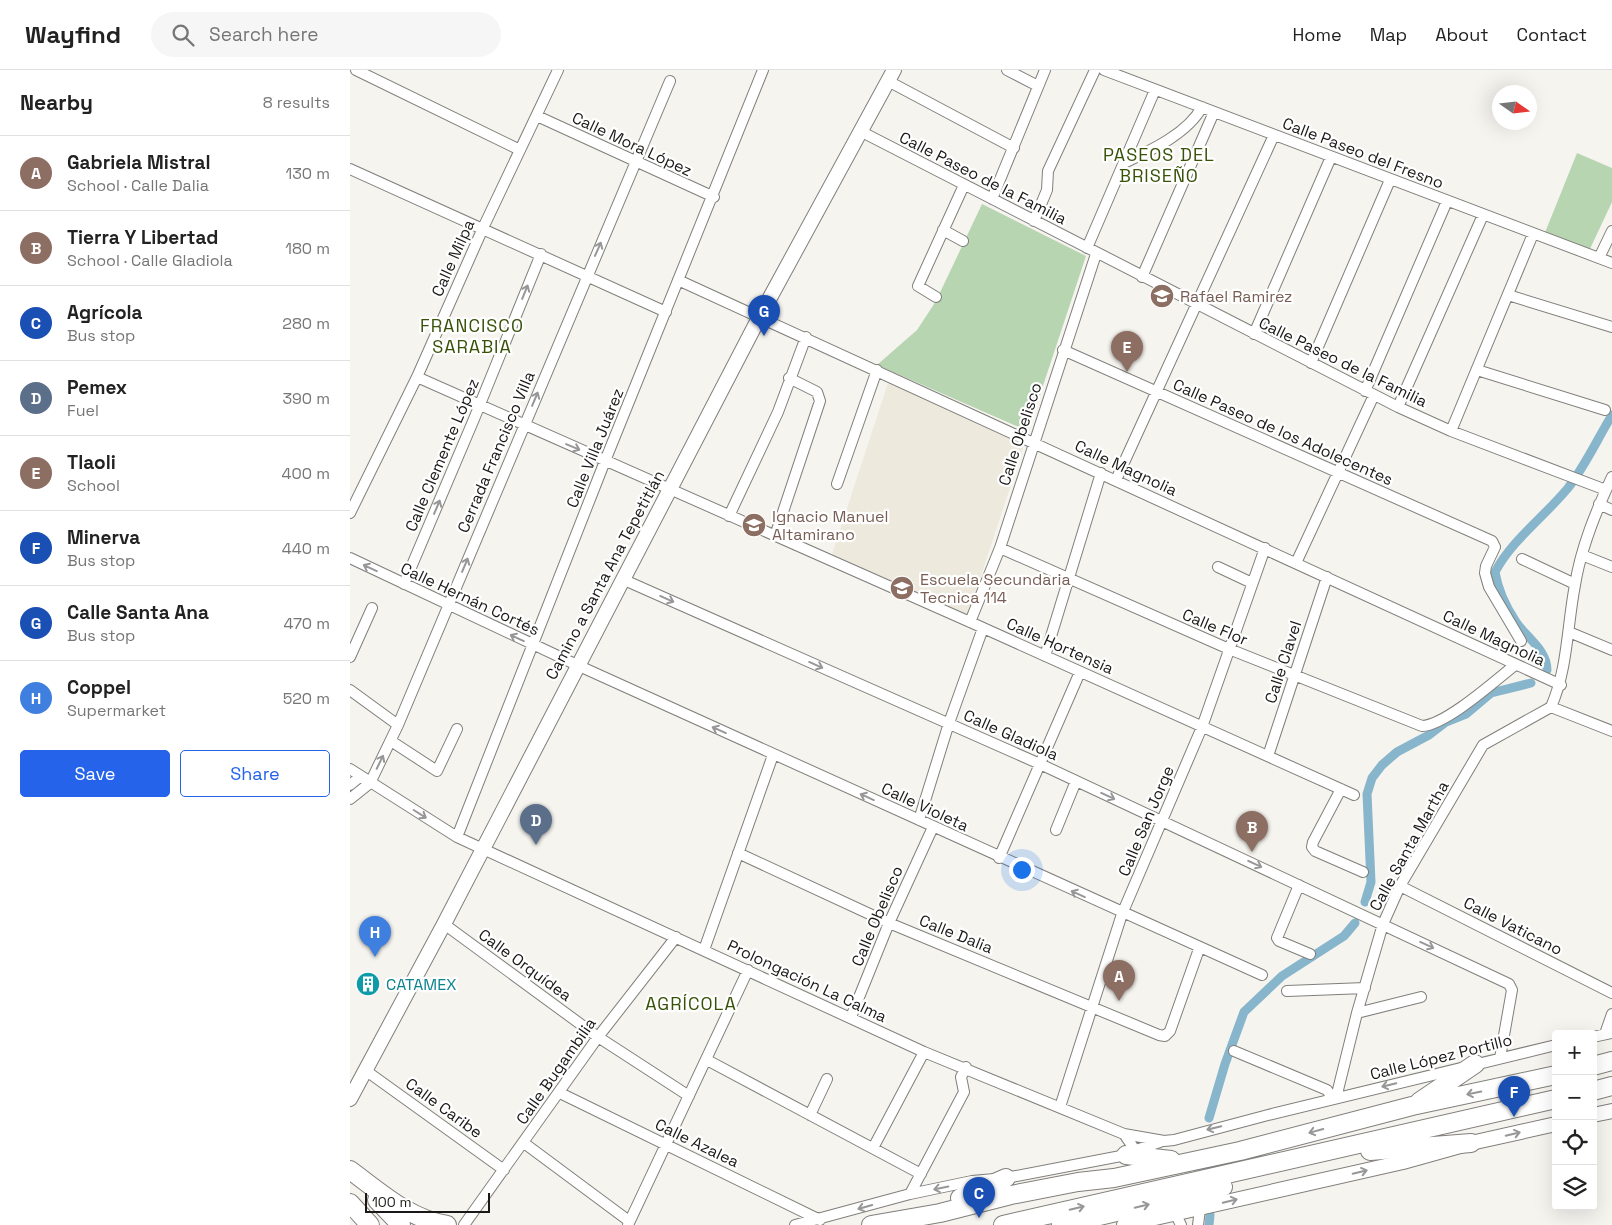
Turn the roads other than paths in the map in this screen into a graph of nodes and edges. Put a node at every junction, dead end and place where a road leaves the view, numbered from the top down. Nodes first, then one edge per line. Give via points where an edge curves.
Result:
1 (356, 70) edge
2 (558, 70) edge
3 (763, 70) edge
4 (1007, 70) edge
5 (1045, 70) edge
6 (1095, 70) edge
7 (1104, 70) edge
8 (891, 76) edge
9 (670, 81) dead end
10 (1038, 86) junction
11 (1155, 90) junction
12 (1202, 107) junction
13 (1214, 112) junction
14 (538, 116) junction
15 (862, 132) junction
16 (1274, 135) junction
17 (1014, 148) junction
18 (520, 150) junction
19 (1331, 157) junction
20 (1126, 162) junction
21 (635, 163) junction
22 (350, 169) edge
23 (1390, 180) junction
24 (964, 185) junction
25 (714, 197) junction
26 (992, 199) junction
27 (1447, 201) junction
28 (1483, 215) junction
29 (1034, 221) junction
30 (483, 228) junction
31 (943, 230) junction
32 (1612, 230) edge
33 (1533, 234) junction
34 (963, 241) dead end
35 (1092, 251) junction
36 (541, 254) junction
37 (1598, 258) junction
38 (1612, 263) edge
39 (586, 275) junction
40 (1142, 277) junction
41 (678, 280) junction
42 (1508, 295) junction
43 (936, 297) dead end
44 (1198, 305) junction
45 (666, 312) junction
46 (760, 316) junction
47 (1612, 327) edge
48 (1254, 334) junction
49 (806, 337) junction
50 (1063, 350) junction
51 (1311, 363) junction
52 (877, 370) junction
53 (1477, 370) junction
54 (417, 377) junction
55 (789, 378) junction
56 (1156, 392) junction
57 (1369, 393) junction
58 (479, 405) junction
59 (1398, 407) junction
60 (1605, 410) dead end
61 (524, 425) junction
62 (1451, 430) junction
63 (1034, 441) junction
64 (605, 461) junction
65 (1101, 473) junction
66 (1338, 474) junction
67 (1612, 477) edge
68 (1116, 480) junction
69 (838, 484) dead end
70 (670, 490) junction
71 (1606, 490) junction
72 (1599, 504) junction
73 (1612, 510) edge
74 (350, 514) edge
75 (729, 516) junction
76 (775, 536) junction
77 (1000, 548) junction
78 (1265, 548) junction
79 (1582, 555) junction
80 (350, 558) edge
81 (1522, 559) dead end
82 (1296, 563) junction
83 (1218, 566) dead end
84 (1612, 567) edge
85 (1328, 577) junction
86 (622, 580) junction
87 (1068, 580) junction
88 (1252, 583) junction
89 (404, 584) junction
90 (1575, 584) junction
91 (448, 605) junction
92 (372, 608) dead end
93 (970, 622) junction
94 (983, 628) junction
95 (1569, 632) junction
96 (1521, 641) dead end
97 (533, 645) junction
98 (1229, 649) junction
99 (1612, 650) edge
100 (1045, 656) junction
101 (350, 658) edge
102 (1515, 664) junction
103 (577, 666) junction
104 (1080, 672) junction
105 (1293, 676) junction
106 (1561, 685) junction
107 (350, 690) edge
108 (1551, 707) junction
109 (949, 723) junction
110 (398, 725) junction
111 (1202, 726) junction
112 (456, 730) dead end
113 (1612, 731) edge
114 (391, 741) junction
115 (773, 755) junction
116 (1268, 756) junction
117 (1040, 764) junction
118 (350, 769) edge
119 (361, 776) junction
120 (1076, 781) junction
121 (370, 783) junction
122 (350, 785) edge
123 (1340, 789) junction
124 (1354, 795) dead end
125 (350, 799) edge
126 (919, 820) junction
127 (1162, 821) junction
128 (933, 827) junction
129 (1056, 830) dead end
130 (457, 837) junction
131 (481, 849) junction
132 (738, 853) junction
133 (999, 858) junction
134 (1363, 872) dead end
135 (1299, 885) junction
136 (1400, 886) junction
137 (1122, 914) junction
138 (889, 923) junction
139 (444, 924) junction
140 (1383, 924) junction
141 (676, 937) junction
142 (1199, 949) junction
143 (704, 950) junction
144 (1310, 954) dead end
145 (748, 970) junction
146 (1262, 976) dead end
147 (1364, 988) junction
148 (1287, 991) dead end
149 (1612, 993) edge
150 (1421, 997) dead end
151 (1092, 1007) junction
152 (1357, 1013) junction
153 (1612, 1014) edge
154 (851, 1017) junction
155 (1609, 1033) edge
156 (598, 1036) junction
157 (1552, 1046) edge
158 (1234, 1051) dead end
159 (924, 1052) junction
160 (1500, 1058) junction
161 (707, 1060) junction
162 (1612, 1061) edge
163 (1475, 1064) junction
164 (1597, 1065) edge
165 (966, 1067) junction
166 (365, 1070) junction
167 (1552, 1076) edge
168 (827, 1079) dead end
169 (1612, 1086) edge
170 (1597, 1090) edge
171 (560, 1093) junction
172 (689, 1096) junction
173 (1334, 1098) junction
174 (350, 1099) edge
175 (1552, 1100) edge
176 (1412, 1106) junction
177 (1060, 1107) junction
178 (1612, 1111) edge
179 (1496, 1112) junction
180 (1597, 1114) edge
181 (810, 1115) junction
182 (1262, 1117) joint
183 (1552, 1125) edge
184 (1124, 1134) junction
185 (1164, 1141) junction
186 (524, 1143) junction
187 (1471, 1143) junction
188 (665, 1145) junction
189 (873, 1148) junction
190 (1367, 1151) junction
191 (1130, 1153) junction
192 (1186, 1161) junction
193 (350, 1170) edge
194 (504, 1170) junction
195 (921, 1174) junction
196 (1006, 1178) junction
197 (910, 1194) junction
198 (350, 1203) edge
199 (1200, 1209) junction
200 (911, 1218) junction
201 (1178, 1219) edge
202 (820, 1220) junction
203 (367, 1224) edge
204 (628, 1224) edge
205 (401, 1225) edge
206 (447, 1225) edge
207 (464, 1225) edge
208 (795, 1225) edge
209 (871, 1225) edge
210 (888, 1225) edge
211 (1003, 1225) edge
212 (1060, 1225) edge
213 (1124, 1225) edge
214 (1198, 1225) edge

1 - 18 street
2 - 14 street, Calle Milpa
3 - 25 street, Calle Villa Juárez
4 - 10 street
5 - 10 street
6 - 29 street via 1048,171 1047,190
7 - 11 street, Calle Paseo del Fresno
8 - 15 street, Camino a Santa Ana Tepetitlán
8 - 17 street
9 - 21 street, Cerrada Francisco Villa
10 - 17 street
11 - 12 street, Calle Paseo del Fresno
11 - 20 street, Calle Obelisco
12 - 13 street, Calle Paseo del Fresno
12 - 20 street via 1196,118 1153,150
13 - 16 street, Calle Paseo del Fresno
13 - 40 street
14 - 18 street, Calle Milpa
14 - 21 street, Calle Mora López
15 - 24 street, Calle Paseo de la Familia
15 - 46 street, Camino a Santa Ana Tepetitlán
16 - 19 street, Calle Paseo del Fresno
16 - 44 street
17 - 26 street
18 - 30 street, Calle Milpa
19 - 23 street, Calle Paseo del Fresno
19 - 48 street
20 - 35 street, Calle Obelisco
21 - 25 street, Calle Mora López
39 -> 21 street, Cerrada Francisco Villa
22 - 30 street
23 - 27 street, Calle Paseo del Fresno
23 - 51 street
24 - 26 street, Calle Paseo de la Familia
24 - 31 street
25 - 41 street, Calle Villa Juárez
26 - 29 street, Calle Paseo de la Familia
27 - 28 street, Calle Paseo del Fresno
27 - 57 street
28 - 33 street, Calle Paseo del Fresno
28 - 59 street
29 - 35 street, Calle Paseo de la Familia
30 - 36 street
30 - 54 street, Calle Milpa
31 - 34 street
31 - 43 street via 918,286
32 - 37 street
33 - 37 street, Calle Paseo del Fresno
33 - 42 street
35 - 40 street, Calle Paseo de la Familia
35 - 50 street, Calle Obelisco
36 - 39 street
58 -> 36 street, Calle Clemente López
37 - 38 street, Calle Paseo del Fresno
39 - 45 street
61 -> 39 street, Cerrada Francisco Villa
40 - 44 street, Calle Paseo de la Familia
41 - 45 street, Calle Villa Juárez
41 - 46 street, Calle Magnolia
42 - 47 street
42 - 53 street
44 - 48 street, Calle Paseo de la Familia
44 - 56 street
45 - 64 street, Calle Villa Juárez
46 - 49 street, Calle Magnolia
46 - 70 street, Camino a Santa Ana Tepetitlán
48 - 51 street, Calle Paseo de la Familia
49 - 52 street, Calle Magnolia
49 - 55 street
50 - 56 street, Calle Paseo de los Adolecentes
50 - 63 street, Calle Obelisco
51 - 57 street, Calle Paseo de la Familia
52 - 63 street, Calle Magnolia
52 - 69 street
53 - 60 street
53 - 62 street
54 - 58 street, Calle Hortensia
54 - 74 street, Calle Milpa
55 - 75 street via 778,412
55 - 76 street via 817,392 820,401
56 - 66 street, Calle Paseo de los Adolecentes
56 - 68 street
57 - 59 street, Calle Paseo de la Familia
57 - 66 street
58 - 61 street, Calle Hortensia
89 -> 58 street, Calle Clemente López
59 - 62 street, Calle Paseo de la Familia
61 -> 64 street, Calle Hortensia
91 -> 61 street, Cerrada Francisco Villa
62 - 71 street, Calle Paseo de la Familia
63 - 65 street, Calle Magnolia
63 - 77 street, Calle Obelisco
64 - 70 street, Calle Hortensia
64 - 97 street, Calle Villa Juárez
65 - 68 street, Calle Magnolia
65 - 87 street
66 - 82 street
66 - 96 street, Calle Paseo de los Adolecentes via 1492,541 1495,547 1485,572 1489,587
67 - 71 street
68 - 78 street, Calle Magnolia
70 - 75 street, Calle Hortensia
70 - 86 street, Camino a Santa Ana Tepetitlán
71 - 72 street
72 - 73 street
72 - 79 street
75 - 76 street, Calle Hortensia
76 - 93 street, Calle Hortensia
77 - 87 street, Calle Flor
77 - 93 street, Calle Obelisco
78 - 82 street, Calle Magnolia
78 - 88 street, Calle San Jorge
79 - 84 street
79 - 90 street
89 -> 80 street, Calle Hernán Cortés
81 - 90 street
82 - 85 street, Calle Magnolia
83 - 88 street
85 - 102 street, Calle Magnolia
85 - 105 street, Calle Clavel
86 - 103 street, Camino a Santa Ana Tepetitlán
86 -> 109 street, Calle Gladiola
87 - 98 street, Calle Flor
87 - 100 street
88 - 98 street, Calle San Jorge
89 - 91 street, Calle Hernán Cortés
90 - 95 street
97 -> 91 street, Calle Hernán Cortés
91 - 110 street, Cerrada Francisco Villa
92 - 101 street
93 - 94 street, Calle Hortensia
94 - 100 street, Calle Hortensia
94 - 109 street
95 - 99 street
95 - 106 street
97 - 103 street, Calle Hernán Cortés
97 - 130 street, Calle Villa Juárez
98 - 105 street, Calle Flor
98 - 111 street, Calle San Jorge
100 - 104 street, Calle Hortensia
102 - 105 street, Calle Flor via 1460,708 1430,725 1422,726
102 - 106 street, Calle Magnolia
115 -> 103 street, Calle Violeta
103 - 131 street, Camino a Santa Ana Tepetitlán
104 - 111 street, Calle Hortensia
104 - 117 street
105 - 116 street, Calle Clavel
106 - 108 street
107 - 110 street
108 - 113 street
108 - 136 street, Calle Santa Martha via 1482,745
109 - 117 street, Calle Gladiola
109 - 126 street
110 - 114 street, Cerrada Francisco Villa
111 - 116 street, Calle Hortensia
111 - 127 street, Calle San Jorge
112 - 114 street via 437,771
121 -> 114 street, Cerrada Francisco Villa
126 -> 115 street, Calle Violeta
115 - 132 street
116 - 123 street, Calle Hortensia
117 - 120 street, Calle Gladiola
117 - 133 street
118 - 119 street, Prolongación La Calma
119 - 121 street, Prolongación La Calma
119 - 122 street
120 -> 127 street, Calle Gladiola
120 - 129 street
121 - 125 street, Cerrada Francisco Villa
121 -> 130 street, Prolongación La Calma
123 - 124 street, Calle Hortensia
123 - 134 street via 1312,847
126 - 128 street, Calle Violeta
127 -> 135 street, Calle Gladiola
127 - 137 street, Calle San Jorge
128 - 133 street, Calle Violeta
128 - 138 street, Calle Obelisco
130 - 131 street, Prolongación La Calma
131 - 139 street, Camino a Santa Ana Tepetitlán
131 - 141 street, Prolongación La Calma
132 - 138 street, Calle Dalia
132 - 143 street
137 -> 133 street, Calle Violeta
135 - 140 street, Calle Gladiola
135 - 144 street via 1277,938
136 - 140 street, Calle Santa Martha
136 - 149 street, Calle Vaticano
137 - 142 street, Calle Violeta
137 - 151 street, Calle San Jorge
138 - 151 street, Calle Dalia
138 - 154 street, Calle Obelisco
139 - 156 street, Calle Orquídea
139 - 166 street, Camino a Santa Ana Tepetitlán
140 - 147 street, Calle Santa Martha
140 -> 160 street, Calle Gladiola via 1511,986
141 - 143 street, Prolongación La Calma
141 - 156 street, Calle Bugambilia
142 - 146 street, Calle Violeta
142 - 151 street, Calle Dalia via 1170,1031 1165,1036
143 - 145 street, Prolongación La Calma
145 - 154 street, Prolongación La Calma
145 - 161 street
147 - 148 street
147 - 152 street, Calle Santa Martha
150 - 152 street
151 - 177 street, Calle San Jorge
152 - 173 street, Calle Santa Martha
153 - 155 street
154 - 159 street, Prolongación La Calma
156 - 171 street, Calle Bugambilia
156 - 172 street, Calle Orquídea
157 - 160 street, Calle López Portillo
158 - 173 street via 1327,1090
159 - 165 street, Prolongación La Calma
159 - 189 street
160 - 163 street, Calle López Portillo
161 - 172 street
161 - 181 street
162 - 164 highway
163 -> 173 street, Calle López Portillo
163 - 176 highway
165 - 177 street, Prolongación La Calma
165 - 195 street via 961,1076 964,1092
166 - 174 street, Camino a Santa Ana Tepetitlán
166 - 194 street, Calle Caribe
167 -> 176 highway
168 - 181 street
169 - 170 highway
171 - 186 street, Calle Bugambilia
171 - 188 street, Calle Azalea
172 - 188 street
173 - 182 street, Calle López Portillo
175 - 179 highway
176 -> 192 highway via 1240,1151
177 - 184 street, Prolongación La Calma
178 - 180 street
179 - 190 highway via 1478,1123
211 -> 179 highway
181 - 189 street
182 -> 185 street, Prolongación La Calma
187 -> 183 street
184 - 185 street, Prolongación La Calma
184 - 191 street via 1131,1141
185 - 191 street
186 - 194 street, Calle Bugambilia
186 - 204 street
187 - 190 highway
199 -> 187 street
188 - 202 street, Calle Azalea
188 - 204 street
189 - 195 street
212 -> 190 highway
191 - 192 highway
191 - 196 street
192 - 200 highway
193 - 205 highway
193 - 206 highway via 404,1209 420,1218
194 - 207 street, Calle Bugambilia
195 - 197 street
196 -> 197 street via 972,1181
196 - 200 highway via 926,1208
197 -> 202 street
198 - 203 highway
199 - 201 street
199 - 214 street
200 - 209 highway
200 - 210 highway
201 - 213 street
202 - 208 street

